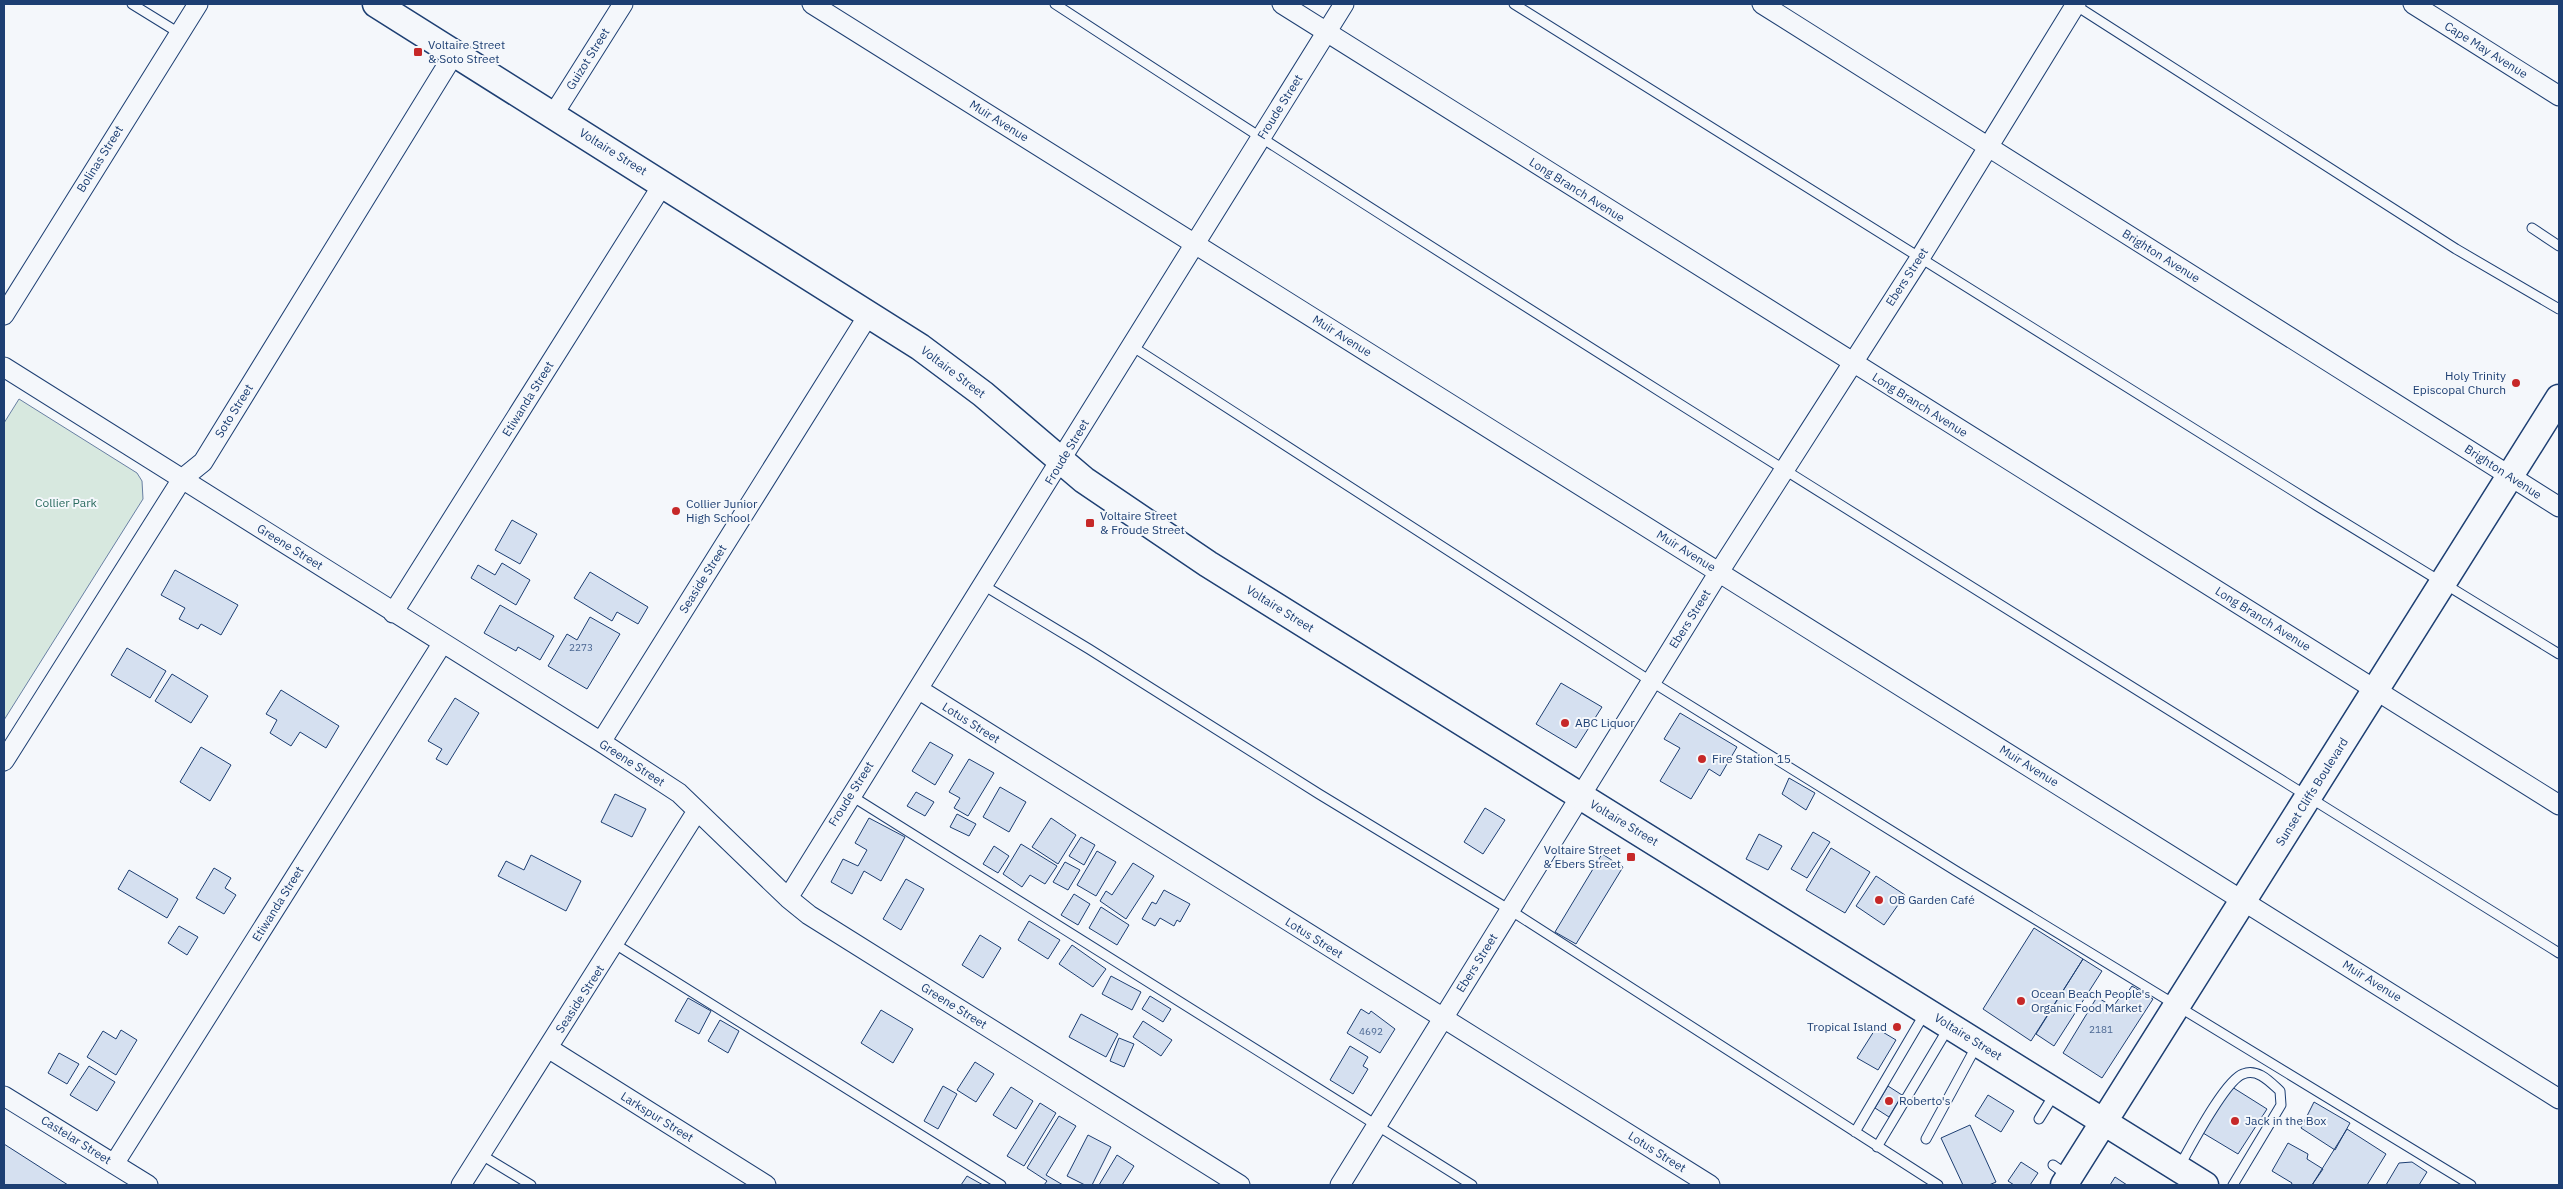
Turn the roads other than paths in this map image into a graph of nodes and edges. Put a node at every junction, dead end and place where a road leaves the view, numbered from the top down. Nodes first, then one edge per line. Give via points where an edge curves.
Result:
1 (132, 4) edge
2 (198, 4) edge
3 (376, 4) edge
4 (623, 4) edge
5 (812, 4) edge
6 (1055, 4) edge
7 (1282, 4) edge
8 (1344, 4) edge
9 (1514, 4) edge
10 (1762, 4) edge
11 (2075, 4) edge
12 (2413, 4) edge
13 (1327, 32) junction
14 (179, 33) junction
15 (454, 54) junction
16 (2559, 96) edge
17 (553, 115) junction
18 (1261, 139) junction
19 (1988, 146) junction
20 (663, 184) junction
21 (2532, 228) dead end
22 (1194, 244) junction
23 (2559, 246) edge
24 (1920, 258) junction
25 (2559, 309) edge
26 (869, 314) junction
27 (4, 316) edge
28 (1130, 345) junction
29 (1852, 363) junction
30 (4, 367) edge
31 (2559, 398) edge
32 (1061, 462) junction
33 (1784, 471) junction
34 (2511, 476) junction
35 (182, 479) junction
36 (2559, 507) edge
37 (1719, 572) junction
38 (2444, 583) junction
39 (983, 585) junction
40 (393, 613) junction
41 (442, 644) junction
42 (2559, 654) edge
43 (1652, 682) junction
44 (918, 689) junction
45 (2377, 690) junction
46 (601, 742) junction
47 (4, 761) edge
48 (850, 795) junction
49 (1580, 796) junction
50 (2310, 796) junction
51 (2559, 805) edge
52 (697, 811) junction
53 (788, 898) junction
54 (2244, 900) junction
55 (1510, 910) junction
56 (615, 944) junction
57 (2559, 953) edge
58 (2177, 1005) junction
59 (1927, 1011) junction
60 (1443, 1018) junction
61 (1950, 1025) junction
62 (1978, 1043) junction
63 (548, 1048) junction
64 (2056, 1092) junction
65 (4, 1096) edge
66 (2559, 1098) edge
67 (2039, 1119) dead end
68 (2106, 1123) junction
69 (1376, 1127) junction
70 (1855, 1132) junction
71 (1926, 1139) dead end
72 (1877, 1146) junction
73 (480, 1154) junction
74 (114, 1164) junction
75 (2178, 1168) junction
76 (2062, 1176) edge
77 (148, 1185) edge
78 (460, 1185) edge
79 (531, 1185) edge
80 (766, 1185) edge
81 (1001, 1185) edge
82 (1240, 1185) edge
83 (1340, 1185) edge
84 (1472, 1185) edge
85 (1710, 1185) edge
86 (1938, 1185) edge
87 (2205, 1185) edge
88 (2233, 1185) edge
89 (2471, 1185) edge

1 - 14 lane
2 - 14 street, Bolinas Street
3 - 15 main road, Voltaire Street
4 - 17 street, Guizot Street
5 - 22 street, Muir Avenue
6 - 18 lane
7 - 13 street, Long Branch Avenue
8 - 13 street, Froude Street
9 - 24 lane
10 - 19 street, Brighton Avenue
11 - 19 street, Ebers Street
11 - 25 lane via 2456,249
12 - 16 street, Cape May Avenue
13 - 18 street, Froude Street
13 - 29 street, Long Branch Avenue
14 - 27 street, Bolinas Street
15 - 17 main road, Voltaire Street
15 - 35 street, Soto Street via 203,462
17 - 20 main road, Voltaire Street
18 - 22 street, Froude Street
18 - 33 lane
19 - 24 street, Ebers Street
19 - 34 street, Brighton Avenue
20 - 26 main road, Voltaire Street
20 - 40 street, Etiwanda Street
21 - 23 lane
22 - 28 street, Froude Street
22 - 37 street, Muir Avenue
24 - 29 street, Ebers Street
24 - 38 lane
26 - 32 main road, Voltaire Street via 951,370
26 - 46 street, Seaside Street
28 - 32 street, Froude Street
28 - 43 lane
29 - 33 street, Ebers Street
29 - 45 street, Long Branch Avenue
30 - 35 street, Greene Street
31 - 34 main road, Sunset Cliffs Boulevard
32 - 39 street, Froude Street
32 - 49 main road, Voltaire Street via 1208,564
33 - 37 street, Ebers Street
33 - 50 lane
34 - 36 street, Brighton Avenue
34 - 38 main road, Sunset Cliffs Boulevard
35 - 40 street, Greene Street
35 - 47 street, Soto Street
37 - 43 street, Ebers Street
37 - 54 street, Muir Avenue
38 - 42 lane
38 - 45 main road, Sunset Cliffs Boulevard
39 - 44 street, Froude Street
39 - 55 lane
40 - 41 street, Greene Street
41 - 46 street, Greene Street
41 - 74 street, Etiwanda Street
43 - 49 street, Ebers Street
43 - 58 lane via 1956,872
44 - 48 street, Froude Street
44 - 60 street, Lotus Street
45 - 50 main road, Sunset Cliffs Boulevard
45 - 51 street, Long Branch Avenue
46 - 52 street, Greene Street via 679,793
48 - 53 street, Froude Street
48 - 69 lane via 1099,949
49 - 55 street, Ebers Street
49 - 59 main road, Voltaire Street
50 - 54 main road, Sunset Cliffs Boulevard
50 - 57 lane
52 - 53 street, Greene Street
52 - 56 street, Seaside Street
53 - 82 street, Greene Street via 809,915
54 - 58 main road, Sunset Cliffs Boulevard
54 - 66 street, Muir Avenue
55 - 60 street, Ebers Street
55 - 70 lane
56 - 63 street, Seaside Street
56 - 81 lane
58 - 68 main road, Sunset Cliffs Boulevard
58 - 89 lane
59 - 61 main road, Voltaire Street
59 - 70 lane
60 - 69 street, Ebers Street
60 - 85 street, Lotus Street
61 - 62 main road, Voltaire Street
61 - 72 lane
62 - 64 main road, Voltaire Street
62 - 71 lane
63 - 73 street, Seaside Street
63 - 80 street, Larkspur Street
64 - 67 lane
64 - 68 main road, Voltaire Street
65 - 74 street, Castelar Street
68 - 75 main road, Voltaire Street
68 - 76 main road, Sunset Cliffs Boulevard
69 - 83 street, Ebers Street
69 - 84 lane
70 - 72 lane
72 - 86 lane
73 - 78 street, Seaside Street
73 - 79 lane
74 - 77 street, Castelar Street
75 - 87 main road, Voltaire Street
75 - 88 lane via 2230,1083 2244,1073 2254,1073 2263,1076 2280,1091 2281,1105

